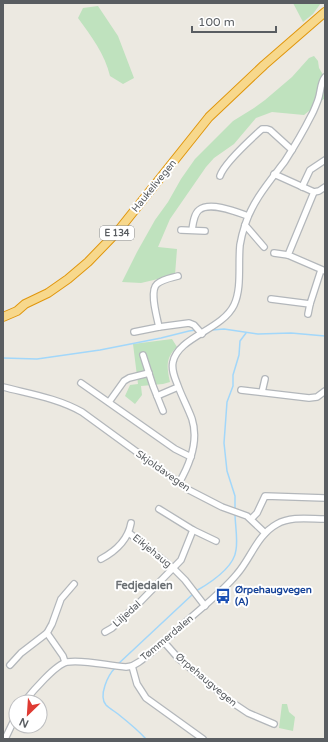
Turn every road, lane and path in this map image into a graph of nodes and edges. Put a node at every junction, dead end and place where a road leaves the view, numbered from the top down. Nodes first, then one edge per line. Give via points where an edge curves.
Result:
1 (325, 12) edge
2 (321, 20) edge
3 (325, 77) edge
4 (325, 83) edge
5 (321, 88) junction
6 (292, 150) junction
7 (325, 160) edge
8 (274, 174) junction
9 (220, 176) dead end
10 (302, 187) junction
11 (323, 189) edge
12 (314, 192) junction
13 (325, 195) edge
14 (248, 216) junction
15 (245, 226) junction
16 (181, 230) dead end
17 (192, 230) junction
18 (205, 231) dead end
19 (264, 247) dead end
20 (274, 253) dead end
21 (288, 255) junction
22 (323, 271) edge
23 (178, 276) dead end
24 (271, 299) dead end
25 (25, 304) junction
26 (310, 304) junction
27 (3, 312) edge
28 (308, 314) dead end
29 (3, 317) edge
30 (159, 327) junction
31 (134, 332) dead end
32 (202, 334) junction
33 (143, 355) dead end
34 (149, 373) junction
35 (265, 379) dead end
36 (81, 383) dead end
37 (3, 387) edge
38 (178, 388) junction
39 (241, 390) dead end
40 (325, 391) edge
41 (262, 392) junction
42 (157, 396) junction
43 (109, 402) junction
44 (163, 412) dead end
45 (191, 457) junction
46 (179, 483) junction
47 (325, 498) edge
48 (159, 509) dead end
49 (252, 519) junction
50 (325, 519) edge
51 (131, 523) dead end
52 (193, 530) junction
53 (129, 533) junction
54 (265, 533) junction
55 (216, 540) dead end
56 (101, 559) dead end
57 (173, 568) junction
58 (74, 584) dead end
59 (205, 606) junction
60 (105, 632) dead end
61 (47, 633) junction
62 (164, 642) junction
63 (66, 662) junction
64 (10, 665) dead end
65 (132, 666) junction
66 (32, 694) edge
67 (274, 724) dead end
68 (203, 739) edge

1 - 2 highway, Haukelivegen / E 134
2 - 25 highway, Haukelivegen / E 134 via 190,142 100,251 68,279 48,293
3 - 5 street
4 - 5 street
5 - 6 street via 312,115
6 - 8 street
6 - 9 street via 270,130 262,129
7 - 10 street via 310,170
8 - 10 street
8 - 14 street via 256,199
10 - 12 street
11 - 12 street
11 - 13 street
12 - 21 street
14 - 15 street
14 - 17 street via 222,208 204,207 196,213
15 - 19 street
15 - 32 street via 240,244 236,299 224,319
16 - 17 street
17 - 18 street
20 - 21 street
21 - 22 street
22 - 26 street
23 - 30 street via 161,281 154,290
24 - 26 street
25 - 27 highway, Haukelivegen / E 134
25 - 29 highway, Haukelivegen / E 134
26 - 28 street
30 - 31 street
30 - 32 street via 189,323
32 - 38 street via 184,346 175,357 173,370
33 - 34 street
34 - 42 street
34 - 43 street via 124,381
35 - 41 street
36 - 43 street
37 - 46 street, Skjoldavegen via 71,406
38 - 42 street
38 - 45 street via 193,424 194,446
39 - 41 street
40 - 41 street via 310,398
42 - 44 street
43 - 45 street via 175,449
45 - 46 street
46 - 49 street, Skjoldavegen via 204,499
47 - 49 street via 265,496
48 - 52 street
49 - 54 street, Skjoldavegen
50 - 54 street via 286,520
51 - 53 street
52 - 55 street
52 - 57 street, Liljedal via 180,560
53 - 56 street via 111,554
53 - 57 street, Eikjehaug
54 - 59 street, Tømmerdalen via 238,573
57 - 59 street, Eikjehaug
57 - 60 street, Liljedal via 126,616
58 - 61 street via 61,599
59 - 62 street, Tømmerdalen
61 - 63 street
61 - 64 street
62 - 65 street, Tømmerdalen
62 - 67 street, Ørpehaugvegen via 179,659 230,701 248,713
63 - 65 street, Tømmerdalen
63 - 66 street via 55,669
65 - 68 street via 137,684 146,698

